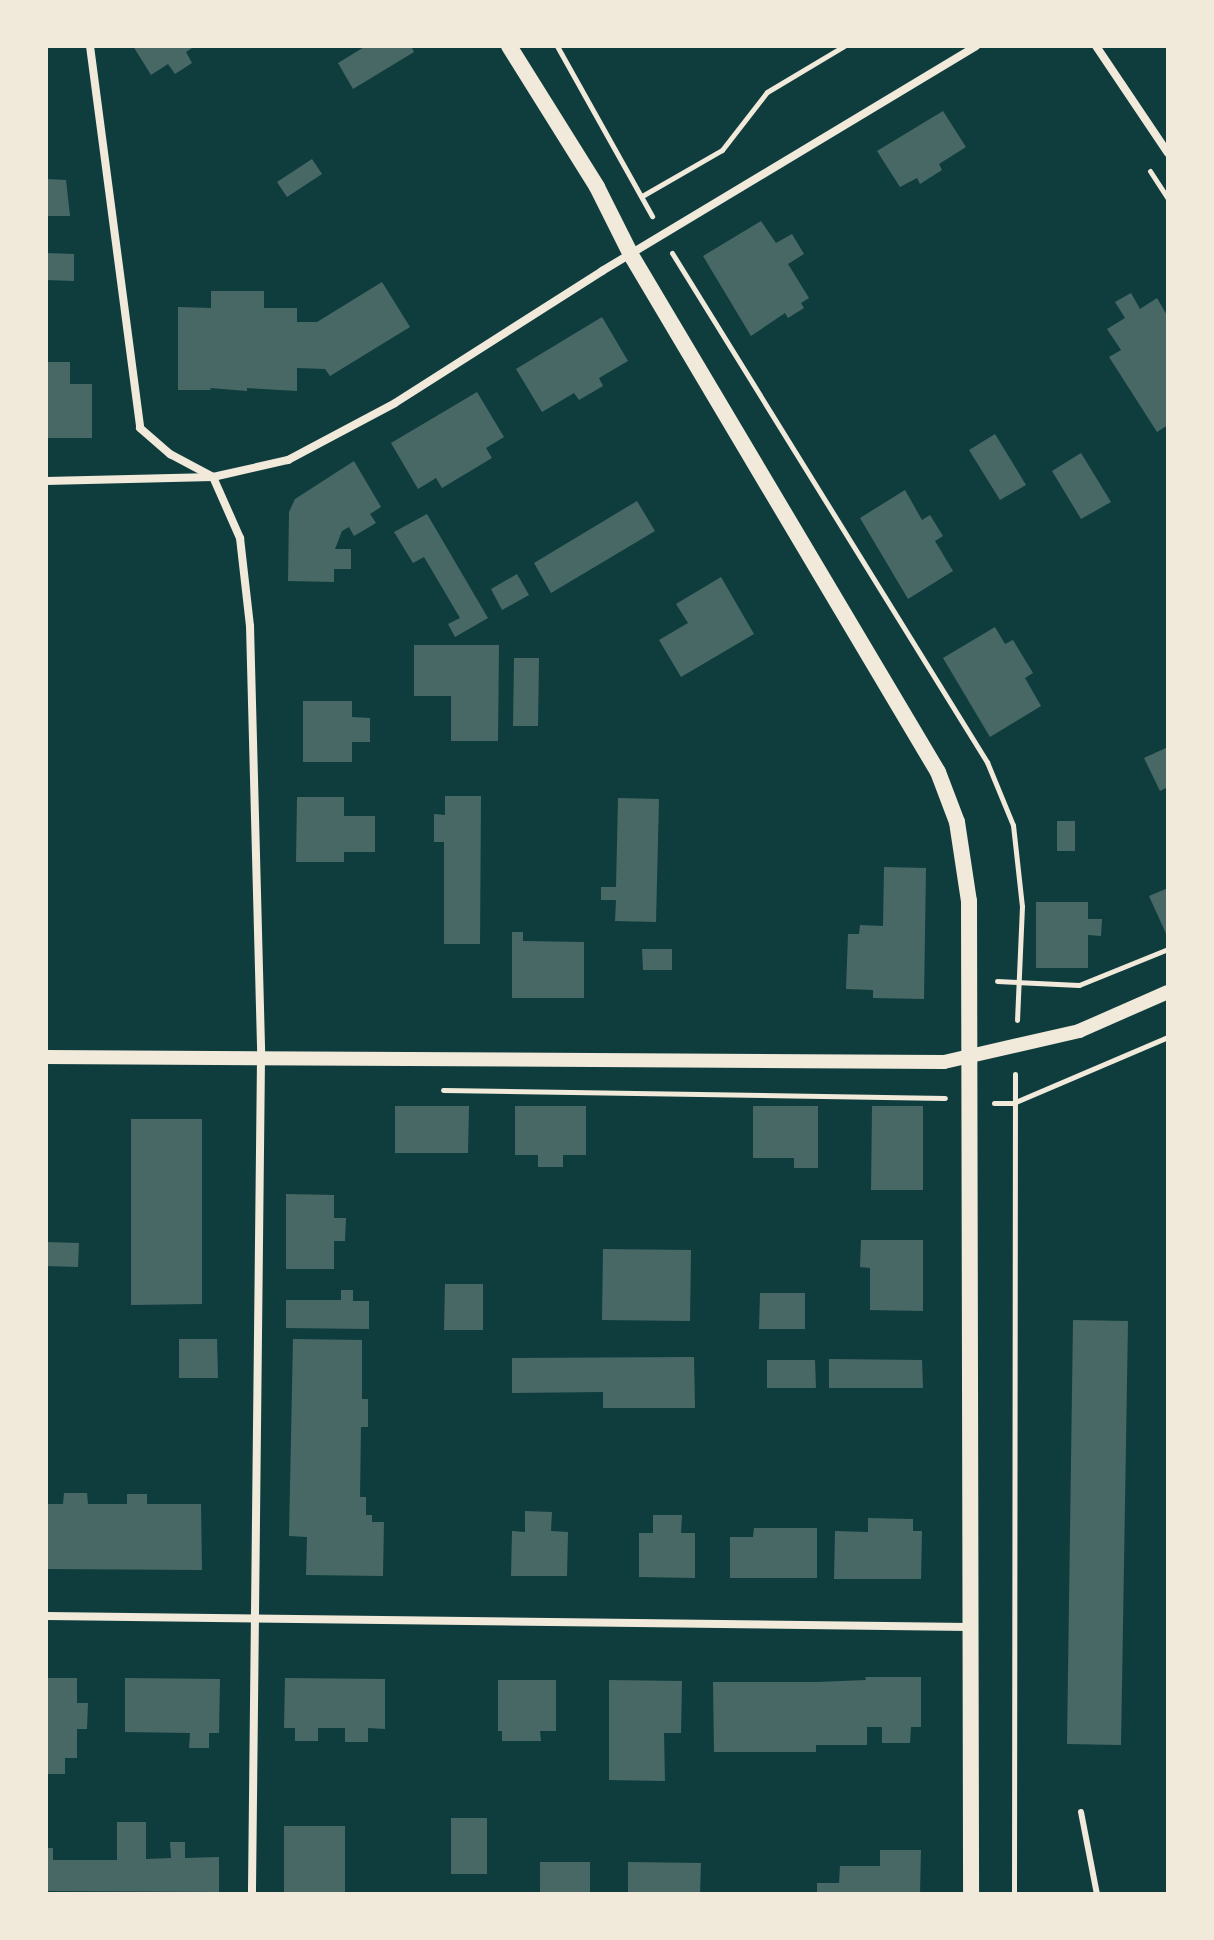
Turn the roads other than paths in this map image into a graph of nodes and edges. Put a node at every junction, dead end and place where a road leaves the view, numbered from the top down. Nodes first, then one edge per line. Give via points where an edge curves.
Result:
1 (90, 46) edge
2 (509, 46) edge
3 (976, 46) edge
4 (1096, 46) edge
5 (1168, 153) edge
6 (631, 255) junction
7 (213, 477) junction
8 (46, 481) edge
9 (1168, 992) edge
10 (46, 1057) edge
11 (970, 1057) junction
12 (261, 1058) junction
13 (46, 1616) edge
14 (254, 1619) junction
15 (971, 1627) junction
16 (1081, 1812) dead end
17 (252, 1894) edge
18 (971, 1894) edge
19 (1097, 1894) edge

1 - 7 street via 140,428 170,454
2 - 6 main road via 597,187
3 - 6 street
4 - 5 street
6 - 7 street via 395,403 288,460
6 - 11 main road via 938,772 966,864
7 - 8 street
7 - 12 street via 240,538 250,626
9 - 11 street via 1079,1031
10 - 12 street
11 - 12 street via 944,1062
11 - 15 main road
12 - 14 street
13 - 14 street
14 - 15 street
14 - 17 street
15 - 18 main road
16 - 19 lane

